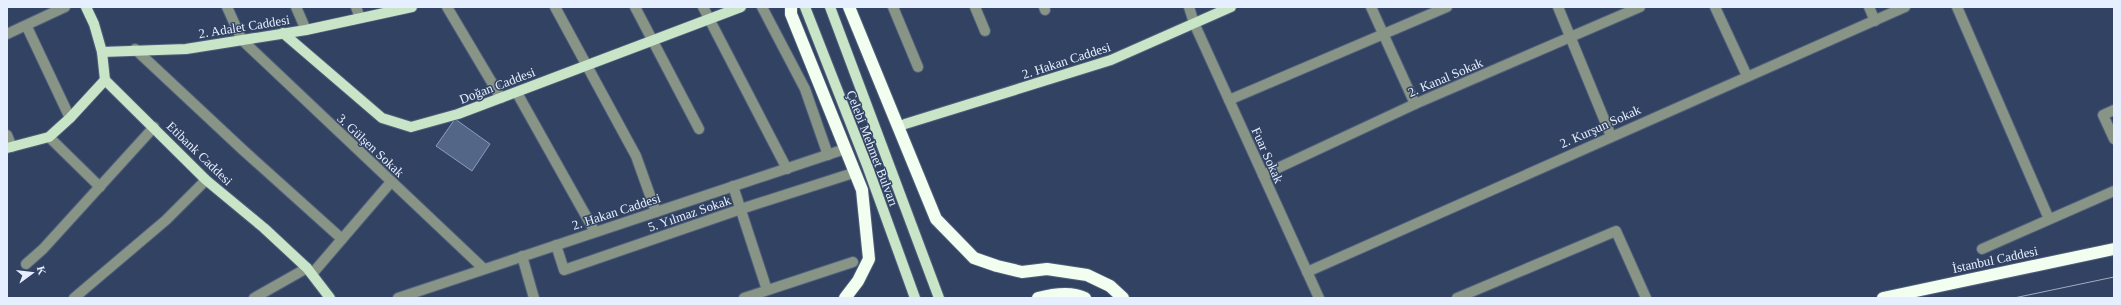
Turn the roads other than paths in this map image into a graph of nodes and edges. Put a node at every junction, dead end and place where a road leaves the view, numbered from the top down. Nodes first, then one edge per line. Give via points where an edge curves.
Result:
1 (65, 7) edge
2 (86, 7) edge
3 (227, 7) edge
4 (296, 7) edge
5 (356, 7) edge
6 (412, 7) edge
7 (447, 7) edge
8 (555, 7) edge
9 (635, 7) edge
10 (703, 7) edge
11 (741, 7) edge
12 (762, 7) edge
13 (791, 7) edge
14 (805, 7) edge
15 (830, 7) edge
16 (849, 7) edge
17 (893, 7) edge
18 (975, 7) edge
19 (1189, 7) edge
20 (1231, 7) edge
21 (1371, 7) edge
22 (1447, 7) edge
23 (1558, 7) edge
24 (1640, 7) edge
25 (1715, 7) edge
26 (1869, 7) edge
27 (1905, 7) edge
28 (1957, 7) edge
29 (360, 18) junction
30 (709, 19) junction
31 (1875, 21) junction
32 (1194, 23) junction
33 (27, 27) junction
34 (306, 30) junction
35 (985, 31) dead end
36 (283, 33) junction
37 (7, 34) edge
38 (1384, 34) junction
39 (1571, 37) junction
40 (242, 40) junction
41 (653, 40) junction
42 (135, 49) junction
43 (102, 52) junction
44 (586, 65) junction
45 (918, 67) dead end
46 (1747, 76) junction
47 (105, 80) junction
48 (517, 92) junction
49 (501, 98) junction
50 (1229, 100) junction
51 (1415, 104) junction
52 (2114, 110) edge
53 (70, 118) junction
54 (905, 124) dead end
55 (154, 127) junction
56 (699, 129) dead end
57 (7, 135) edge
58 (1611, 136) junction
59 (49, 137) junction
60 (2114, 139) edge
61 (10, 147) edge
62 (842, 150) dead end
63 (828, 155) junction
64 (787, 169) junction
65 (850, 174) dead end
66 (1263, 175) junction
67 (206, 180) junction
68 (392, 182) junction
69 (733, 186) junction
70 (100, 187) junction
71 (2114, 191) edge
72 (741, 209) junction
73 (656, 212) junction
74 (2049, 219) junction
75 (595, 232) junction
76 (342, 239) junction
77 (556, 245) junction
78 (1982, 249) dead end
79 (2114, 249) edge
80 (522, 256) junction
81 (854, 262) dead end
82 (26, 264) dead end
83 (484, 269) junction
84 (310, 271) junction
85 (1307, 272) junction
86 (767, 290) junction
87 (74, 298) edge
88 (254, 298) edge
89 (330, 298) edge
90 (398, 298) edge
91 (534, 298) edge
92 (744, 298) edge
93 (845, 298) edge
94 (915, 298) edge
95 (939, 298) edge
96 (1038, 298) edge
97 (1085, 298) edge
98 (1123, 298) edge
99 (1319, 298) edge
100 (1457, 298) edge
101 (1646, 298) edge
102 (1883, 298) edge

1 - 33 street
2 - 43 main road
3 - 40 street
4 - 34 street
5 - 29 street
6 - 29 main road, 2. Adalet Caddesi
7 - 49 street
8 - 44 street
9 - 41 street
10 - 30 street
11 - 30 main road, Doğan Caddesi
12 - 63 street via 805,90
13 - 93 highway via 791,14 862,190 869,259 858,281
14 - 94 main road, Çelebi Mehmet Bulvarı
15 - 95 main road, Çelebi Mehmet Bulvarı
16 - 98 highway via 936,219 974,258 1022,272 1047,269 1087,275 1110,286
17 - 45 street
18 - 35 street
19 - 32 street, Fuar Sokak
20 - 32 main road, 2. Hakan Caddesi
21 - 38 street
22 - 38 street
23 - 39 street
24 - 39 street, 2. Kanal Sokak
25 - 46 street
26 - 31 street
27 - 31 street, 2. Kurşun Sokak
28 - 74 street
29 - 34 main road, 2. Adalet Caddesi
30 - 41 main road, Doğan Caddesi
30 - 64 street
31 - 46 street, 2. Kurşun Sokak
32 - 50 street, Fuar Sokak
32 - 54 main road, 2. Hakan Caddesi via 1111,60
33 - 37 street
33 - 53 street
34 - 36 main road, 2. Adalet Caddesi
36 - 40 main road, 2. Adalet Caddesi
36 - 49 main road, Doğan Caddesi via 382,118 411,127 458,114
38 - 50 street
38 - 51 street
39 - 51 street, 2. Kanal Sokak
39 - 58 street
40 - 42 main road, 2. Adalet Caddesi via 186,49
40 - 68 street, 3. Gülşen Sokak
41 - 44 main road, Doğan Caddesi
41 - 56 street
42 - 43 main road, 2. Adalet Caddesi
42 - 76 street
43 - 47 main road
44 - 48 main road, Doğan Caddesi
44 - 73 street via 636,156
46 - 58 street, 2. Kurşun Sokak
47 - 53 main road
47 - 55 main road, Etibank Caddesi
48 - 49 main road, Doğan Caddesi
48 - 75 street
50 - 66 street, Fuar Sokak
51 - 66 street, 2. Kanal Sokak
52 - 60 street via 2103,115
53 - 59 main road
55 - 67 main road, Etibank Caddesi
55 - 70 street
57 - 61 street
58 - 85 street, 2. Kurşun Sokak
59 - 61 main road
59 - 70 street
62 - 63 street, 2. Hakan Caddesi
63 - 64 street, 2. Hakan Caddesi
64 - 69 street, 2. Hakan Caddesi
65 - 72 street, 5. Yılmaz Sokak
66 - 85 street, Fuar Sokak
67 - 84 main road, Etibank Caddesi via 264,228
67 - 87 street via 166,220
68 - 76 street
68 - 83 street, 3. Gülşen Sokak
69 - 72 street
69 - 73 street, 2. Hakan Caddesi
70 - 82 street
71 - 74 street
72 - 77 street, 5. Yılmaz Sokak via 564,270
72 - 86 street
73 - 75 street, 2. Hakan Caddesi
74 - 78 street
75 - 77 street, 2. Hakan Caddesi
76 - 84 street
77 - 80 street, 2. Hakan Caddesi
79 - 102 highway, İstanbul Caddesi
80 - 83 street, 2. Hakan Caddesi
80 - 91 street
81 - 86 street
83 - 90 street, 2. Hakan Caddesi
84 - 88 street
84 - 89 main road, Etibank Caddesi
85 - 99 street, Fuar Sokak
86 - 92 street
96 - 97 highway via 1054,294 1079,295
100 - 101 street via 1616,231

